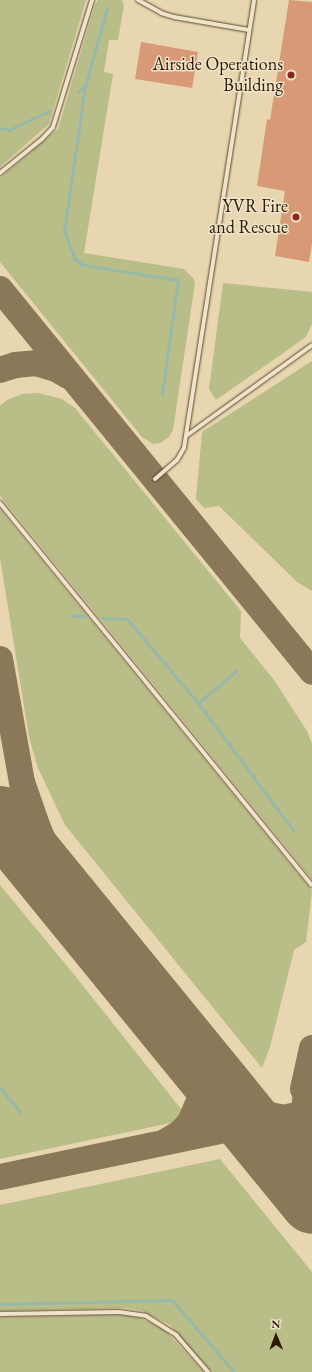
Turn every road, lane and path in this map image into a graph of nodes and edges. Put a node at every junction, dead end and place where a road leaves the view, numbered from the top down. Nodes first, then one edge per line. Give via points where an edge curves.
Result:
1 (92, 0) edge
2 (138, 0) edge
3 (254, 0) edge
4 (249, 30) junction
5 (0, 173) edge
6 (312, 345) edge
7 (186, 436) junction
8 (155, 479) dead end
9 (0, 503) edge
10 (312, 885) edge
11 (0, 1314) edge
12 (208, 1372) edge

1 - 5 lane via 52,126 42,138
2 - 4 lane via 161,14
3 - 4 lane
4 - 7 lane
6 - 7 lane
7 - 8 lane via 182,455
9 - 10 lane
11 - 12 lane via 119,1312 146,1316 176,1335

